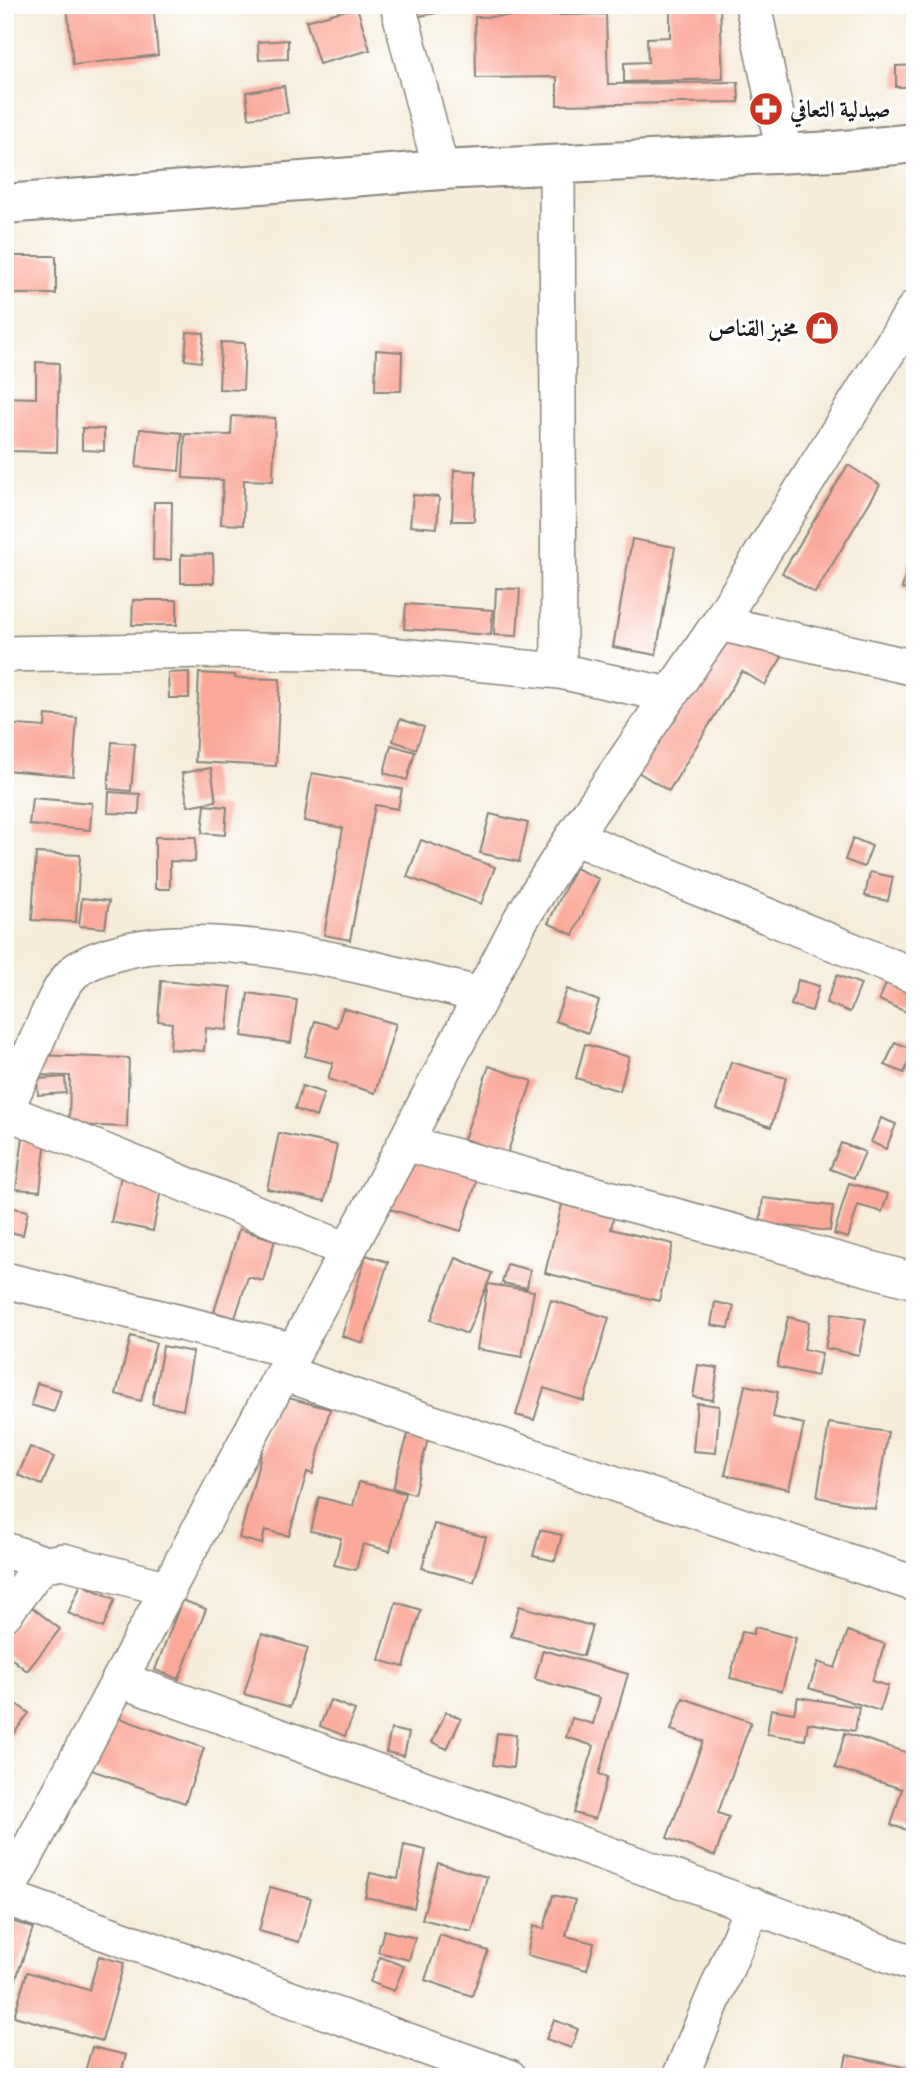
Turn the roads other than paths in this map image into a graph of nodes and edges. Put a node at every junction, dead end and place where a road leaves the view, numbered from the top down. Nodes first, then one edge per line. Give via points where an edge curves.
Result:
1 (398, 5) edge
2 (753, 5) edge
3 (915, 143) edge
4 (784, 153) junction
5 (557, 165) junction
6 (441, 170) junction
7 (5, 204) edge
8 (915, 308) edge
9 (719, 623) junction
10 (5, 654) edge
11 (915, 668) edge
12 (559, 671) junction
13 (670, 695) junction
14 (573, 837) junction
15 (915, 976) edge
16 (481, 995) junction
17 (5, 1111) edge
18 (405, 1143) junction
19 (347, 1250) junction
20 (5, 1280) edge
21 (915, 1281) edge
22 (289, 1362) junction
23 (5, 1550) edge
24 (46, 1564) junction
25 (915, 1584) edge
26 (169, 1589) junction
27 (5, 1613) edge
28 (121, 1680) junction
29 (5, 1896) edge
30 (753, 1905) junction
31 (915, 1964) edge
32 (509, 2077) edge
33 (680, 2077) edge

1 - 6 street
2 - 4 street
3 - 4 street
4 - 5 street
5 - 6 street
5 - 12 street
6 - 7 street
8 - 9 street
9 - 11 street
9 - 13 street
10 - 12 street via 368,653
12 - 13 street
13 - 14 street
14 - 15 street
14 - 16 street via 521,919
16 - 17 street via 296,954 221,944 130,949 94,960 74,973 55,999
16 - 18 street
17 - 19 street
18 - 19 street
18 - 21 street
19 - 22 street
20 - 22 street
22 - 25 street
22 - 26 street
23 - 24 street
24 - 26 street via 63,1561
24 - 27 street
26 - 28 street
28 - 29 street
28 - 30 street
29 - 32 street
30 - 31 street
30 - 33 street

